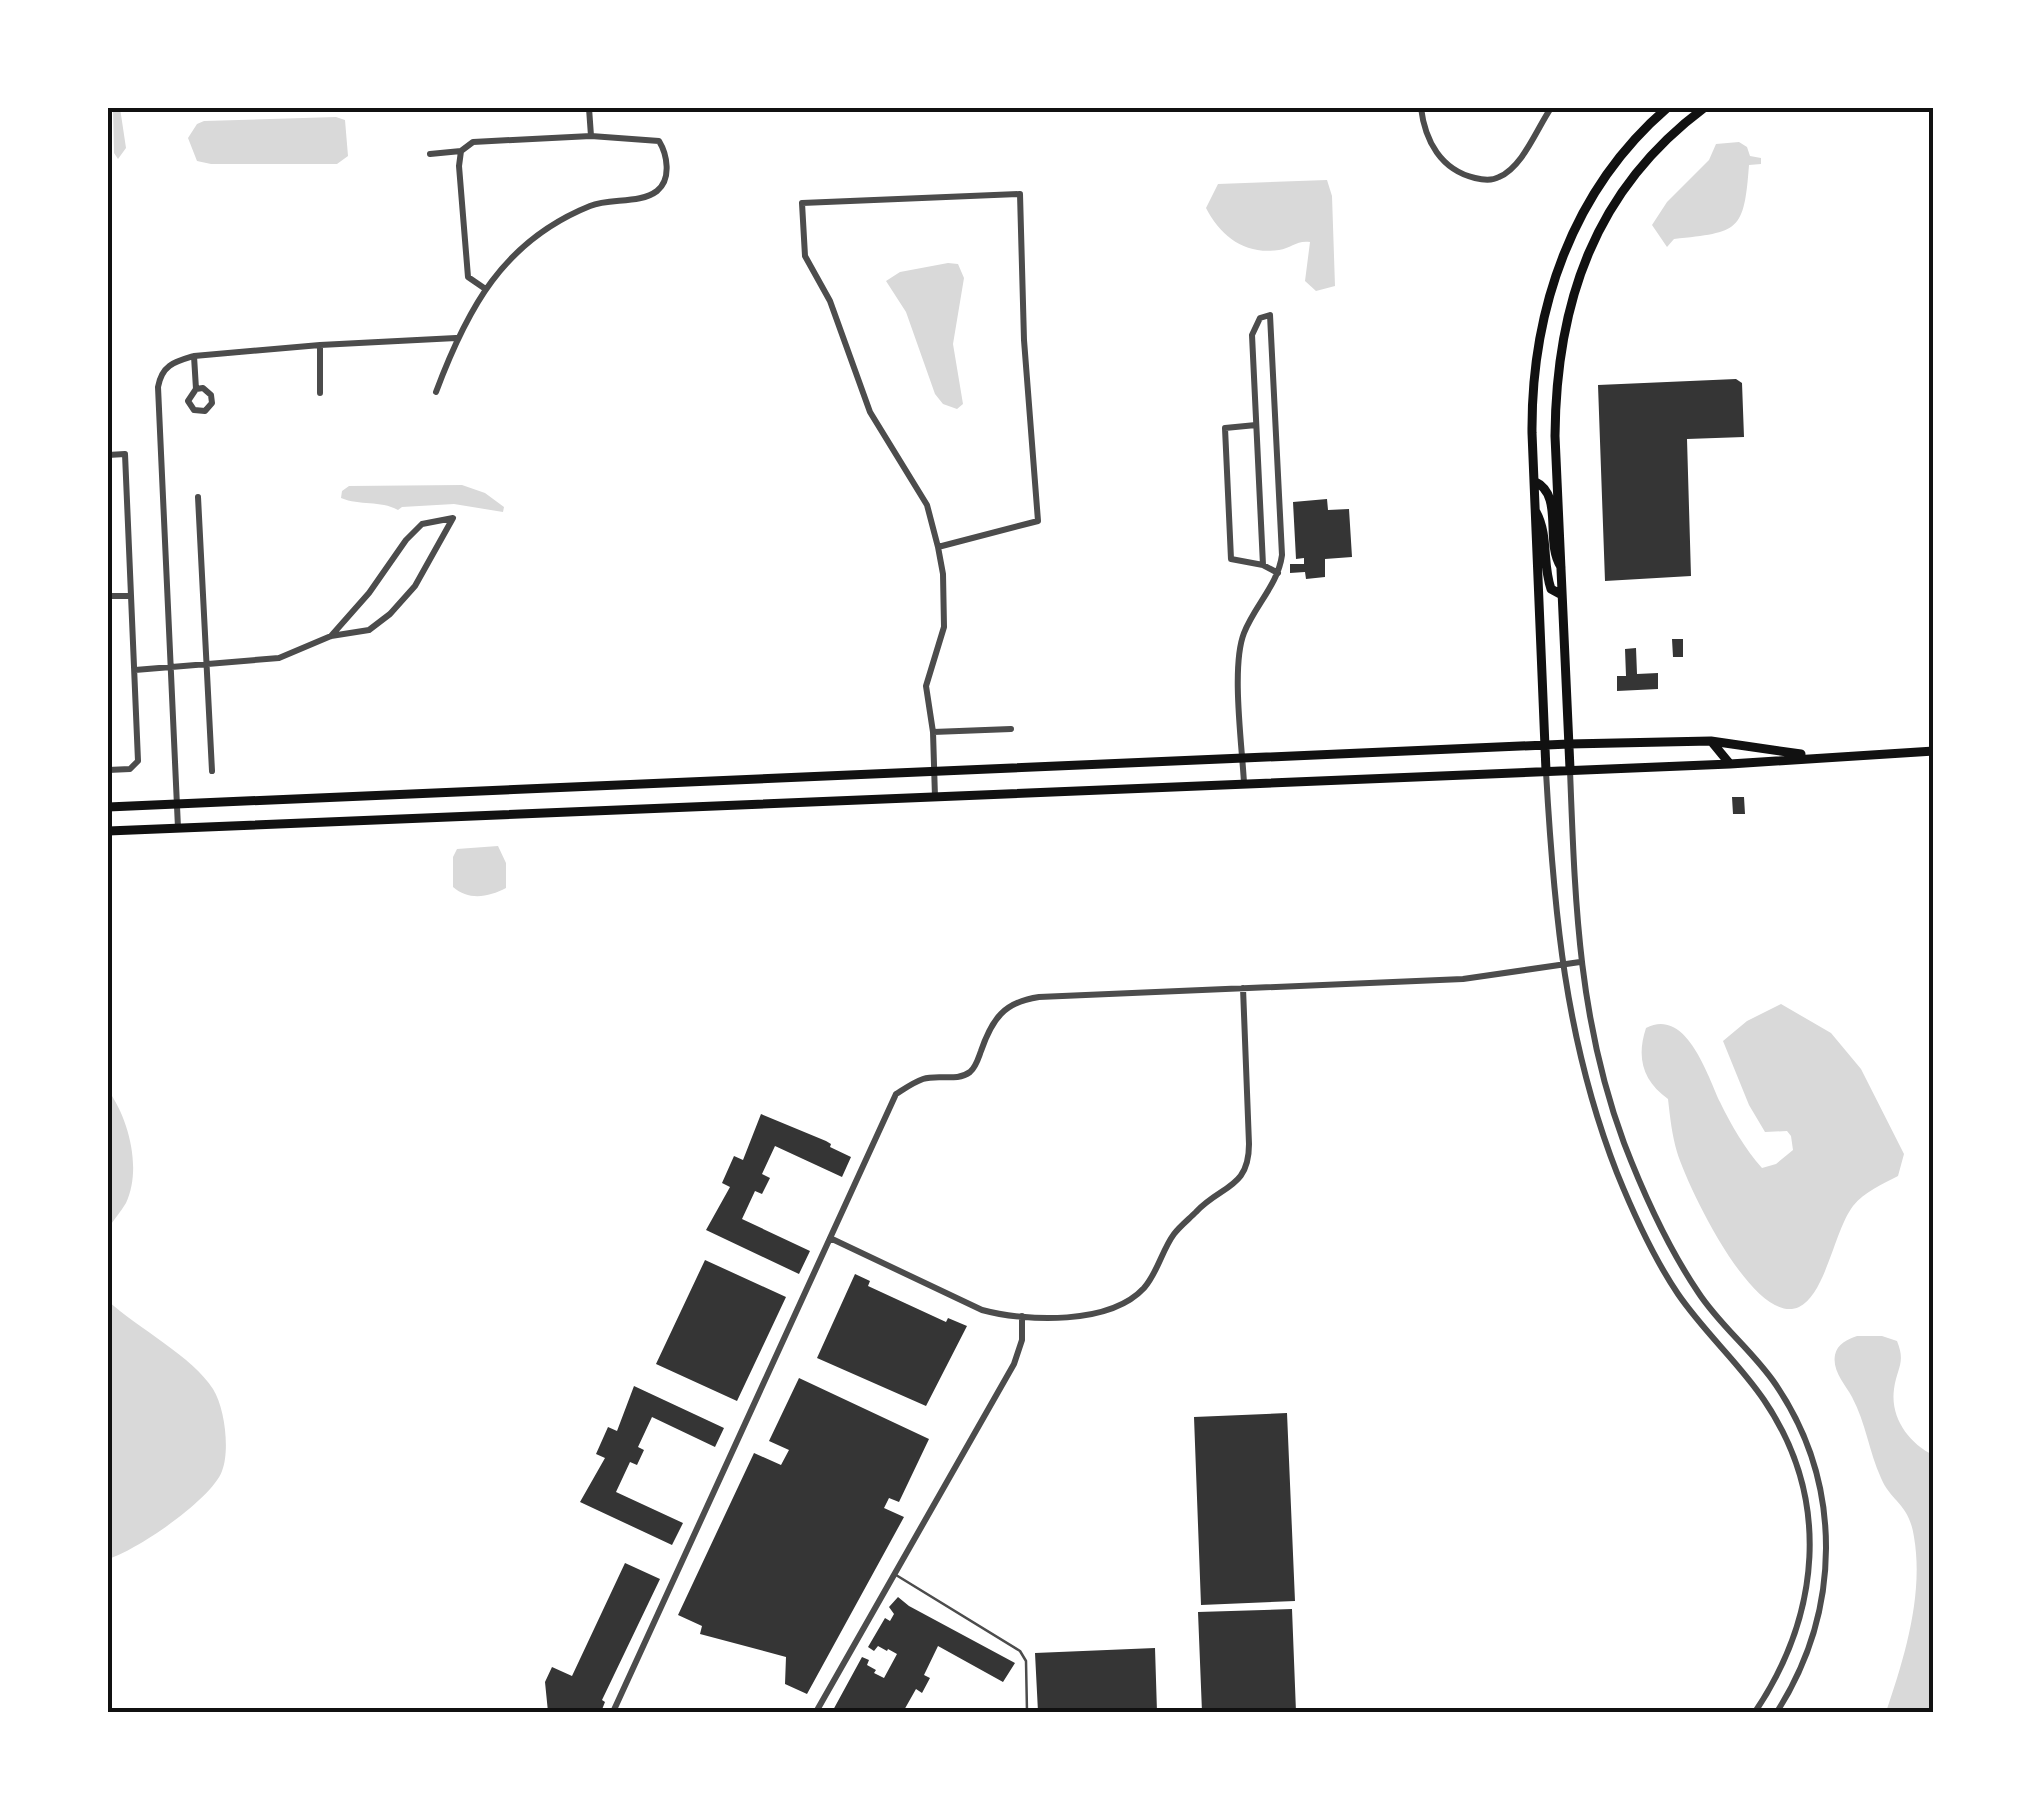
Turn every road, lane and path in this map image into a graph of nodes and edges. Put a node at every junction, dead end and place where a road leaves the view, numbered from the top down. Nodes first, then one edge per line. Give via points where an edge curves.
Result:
1 (589, 108) edge
2 (1421, 108) edge
3 (1551, 108) edge
4 (1667, 108) edge
5 (1704, 108) edge
6 (591, 136) junction
7 (460, 152) junction
8 (430, 154) dead end
9 (484, 288) junction
10 (1539, 334) junction
11 (456, 338) junction
12 (1561, 339) junction
13 (320, 345) junction
14 (194, 356) junction
15 (196, 389) dead end
16 (436, 392) dead end
17 (320, 393) dead end
18 (1256, 425) junction
19 (108, 454) edge
20 (1534, 480) junction
21 (198, 497) dead end
22 (1535, 509) junction
23 (938, 547) junction
24 (1263, 565) junction
25 (1561, 568) junction
26 (1278, 573) junction
27 (1562, 595) junction
28 (108, 596) edge
29 (131, 596) junction
30 (330, 636) junction
31 (205, 667) junction
32 (171, 669) junction
33 (135, 670) junction
34 (1011, 729) dead end
35 (933, 732) junction
36 (1712, 741) junction
37 (1569, 744) junction
38 (1545, 746) junction
39 (1934, 751) edge
40 (1818, 756) junction
41 (1243, 759) junction
42 (1730, 764) junction
43 (1570, 769) junction
44 (108, 770) edge
45 (212, 771) dead end
46 (1546, 771) junction
47 (934, 772) junction
48 (1244, 783) junction
49 (935, 797) junction
50 (177, 804) junction
51 (108, 807) edge
52 (178, 828) junction
53 (108, 831) edge
54 (1580, 962) junction
55 (1562, 966) junction
56 (1242, 988) junction
57 (830, 1238) junction
58 (1022, 1316) junction
59 (894, 1574) junction
60 (613, 1712) edge
61 (816, 1712) edge
62 (1027, 1712) edge
63 (1756, 1712) edge
64 (1777, 1712) edge

1 - 6 street
2 - 3 street via 1434,151 1449,166 1486,180 1514,165
4 - 10 main road via 1620,156 1586,208 1563,253
5 - 12 main road via 1660,146 1607,216
6 - 7 street via 473,142
6 - 9 street via 659,141 665,182 644,197 597,203 552,226
7 - 8 street
7 - 9 street via 468,277
9 - 11 street
10 - 12 main road
10 - 20 main road via 1532,392
11 - 13 street
11 - 16 street
12 - 25 main road via 1555,436
13 - 14 street
13 - 17 street
14 - 15 street
14 - 32 street via 166,366 158,387
18 - 24 street
18 - 24 street via 1225,428 1230,540 1231,560
18 - 26 street via 1252,335 1260,318 1270,315
19 - 29 street via 125,454
20 - 22 main road
20 - 25 main road via 1550,496 1553,556
21 - 31 street
22 - 27 main road via 1544,526 1546,577
22 - 38 main road
23 - 23 street via 927,505 870,412 830,301 805,256 802,202 1020,194 1038,521
23 - 35 street via 944,627 926,686
24 - 26 street
25 - 27 main road
26 - 41 street via 1239,649
27 - 37 main road
28 - 29 street
29 - 33 street
30 - 30 street via 422,524 453,518 415,586 390,614 369,630
30 - 31 street via 279,658
31 - 32 street
31 - 45 street
32 - 33 street
32 - 50 street
33 - 44 street via 138,760 130,769
34 - 35 street
35 - 47 street
36 - 37 main road
36 - 40 main road
36 - 42 main road
37 - 38 main road
37 - 43 main road
38 - 41 main road
38 - 46 main road
39 - 40 main road
40 - 42 main road
41 - 47 main road
41 - 48 street
42 - 43 main road
43 - 46 main road
43 - 54 street
46 - 48 main road
46 - 55 street
47 - 49 street
47 - 50 main road
48 - 49 main road
49 - 52 main road
50 - 51 main road
50 - 52 street
52 - 53 main road
54 - 55 street
54 - 64 street via 1613,1111 1660,1227 1700,1296 1773,1381 1813,1460 1826,1518 1826,1577 1814,1637
55 - 56 street via 1463,979
55 - 63 street via 1601,1129 1643,1231 1680,1296 1767,1404 1798,1470 1811,1544 1802,1615
56 - 57 street via 1039,997 1006,1006 988,1028 970,1072 924,1078 896,1094
56 - 58 street via 1249,1158 1238,1182 1205,1202 1173,1235 1145,1287 1129,1300 1085,1316
57 - 58 street via 982,1310
57 - 60 street
58 - 59 street via 1014,1364
59 - 61 street
59 - 62 lane via 1020,1651

